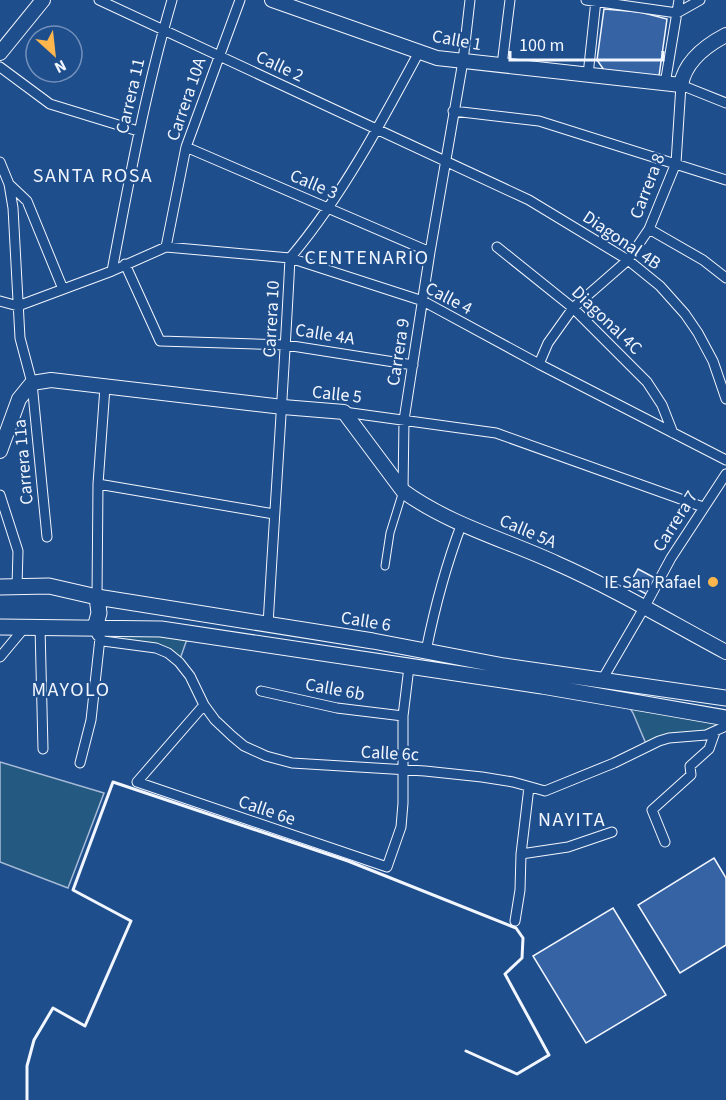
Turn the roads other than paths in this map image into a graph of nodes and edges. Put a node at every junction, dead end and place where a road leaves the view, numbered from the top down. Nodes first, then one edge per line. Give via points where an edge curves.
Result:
1 (43, 0) edge
2 (99, 0) edge
3 (172, 0) edge
4 (240, 0) edge
5 (272, 0) edge
6 (470, 0) edge
7 (510, 0) edge
8 (593, 0) edge
9 (679, 0) edge
10 (700, 0) edge
11 (677, 13) junction
12 (163, 30) junction
13 (726, 35) edge
14 (419, 52) junction
15 (0, 53) edge
16 (218, 56) junction
17 (463, 61) junction
18 (502, 65) junction
19 (0, 67) edge
20 (588, 75) junction
21 (665, 84) junction
22 (681, 85) junction
23 (726, 103) edge
24 (453, 111) junction
25 (378, 130) junction
26 (138, 131) junction
27 (186, 147) junction
28 (0, 162) edge
29 (446, 162) junction
30 (676, 163) junction
31 (726, 180) edge
32 (9, 184) junction
33 (327, 208) junction
34 (649, 229) junction
35 (166, 247) junction
36 (497, 247) dead end
37 (430, 252) junction
38 (290, 258) junction
39 (628, 260) junction
40 (125, 264) junction
41 (112, 271) junction
42 (726, 278) edge
43 (63, 289) junction
44 (0, 301) edge
45 (423, 301) junction
46 (18, 306) junction
47 (573, 308) junction
48 (286, 345) junction
49 (538, 364) junction
50 (413, 365) junction
51 (32, 383) junction
52 (105, 387) junction
53 (726, 399) edge
54 (283, 407) junction
55 (344, 412) junction
56 (404, 420) junction
57 (673, 433) junction
58 (0, 452) edge
59 (726, 460) edge
60 (726, 474) edge
61 (98, 484) junction
62 (403, 491) junction
63 (0, 495) edge
64 (703, 507) junction
65 (274, 514) junction
66 (462, 523) junction
67 (47, 537) dead end
68 (385, 566) dead end
69 (17, 586) junction
70 (0, 587) edge
71 (97, 597) junction
72 (644, 608) junction
73 (268, 625) junction
74 (0, 627) edge
75 (33, 627) junction
76 (98, 633) junction
77 (426, 651) junction
78 (726, 652) edge
79 (0, 657) edge
80 (410, 667) junction
81 (602, 680) junction
82 (261, 691) dead end
83 (726, 698) edge
84 (204, 705) junction
85 (403, 716) junction
86 (726, 718) edge
87 (726, 726) edge
88 (715, 732) junction
89 (43, 749) dead end
90 (80, 763) dead end
91 (403, 770) junction
92 (529, 787) junction
93 (612, 832) dead end
94 (665, 842) dead end
95 (522, 854) junction
96 (515, 921) dead end

1 - 15 main road
2 - 12 street, Calle 2
3 - 12 street, Carrera 11
4 - 16 street, Carrera 10A
5 - 14 main road, Calle 1
6 - 17 street, Carrera 9
7 - 18 street
8 - 11 street
8 - 20 street
9 - 11 street
10 - 11 street
11 - 21 street
12 - 16 street, Calle 2
12 - 26 street, Carrera 11
13 - 22 main road via 687,65
14 - 17 main road, Calle 1
14 - 25 street, Carrera 10
16 - 25 street, Calle 2
16 - 27 street, Carrera 10A
17 - 18 main road, Calle 1
17 - 24 street, Carrera 9
18 - 20 main road, Calle 1
19 - 26 street via 50,104
20 - 21 main road, Calle 1
21 - 22 main road, Calle 1
22 - 23 street
22 - 30 street, Carrera 8
24 - 29 street, Carrera 9
24 - 30 street via 539,121
25 - 29 street, Calle 2
25 - 33 street, Carrera 10
26 - 41 street, Carrera 11
27 - 33 street, Calle 3
27 - 35 street, Carrera 10A
28 - 32 street
29 - 37 street, Carrera 9
29 - 39 street, Diagonal 4B via 529,200
30 - 31 street
30 - 34 street, Carrera 8
32 - 43 street via 27,201
32 - 46 street, Carrera 11a
33 - 37 street, Calle 3
33 - 38 street, Carrera 10
34 - 39 street, Carrera 8
34 - 42 street
35 - 38 street, Calle 4
35 - 40 street, Calle 4
36 - 47 street, Diagonal 4C
37 - 45 street, Carrera 9
38 - 45 street, Calle 4
38 - 48 street, Carrera 10
39 - 47 street, Carrera 8
39 - 53 street, Diagonal 4B via 660,286 685,314 713,361
40 - 41 street, Calle 4
40 - 48 street, Calle 4A via 160,342
41 - 43 street, Calle 4
43 - 46 street, Calle 4
44 - 46 street
45 - 49 street, Calle 4
45 - 50 street, Carrera 9
46 - 51 street, Carrera 11a via 20,338
47 - 49 street, Carrera 8
47 - 57 street, Diagonal 4C via 647,381
48 - 50 street, Calle 4A
48 - 54 street, Carrera 10
49 - 57 street, Calle 4
50 - 56 street, Carrera 9
51 - 52 main road, Calle 5 via 51,380
51 - 58 main road via 19,399
51 - 67 street, Carrera 11a
52 - 54 main road, Calle 5
52 - 61 street
54 - 55 main road, Calle 5
54 - 65 street, Carrera 10
55 - 56 street, Calle 5
55 - 62 main road, Calle 5A
56 - 62 street, Carrera 9
56 - 64 street, Calle 5 via 496,433
57 - 59 street, Calle 4
60 - 64 street, Carrera 7
61 - 65 street
61 - 71 street
62 - 66 main road, Calle 5A
62 - 68 street, Carrera 9
63 - 69 street via 18,551
64 - 72 street, Carrera 7
65 - 73 street, Carrera 10
66 - 72 main road, Calle 5A via 556,563
66 - 77 street via 435,604
69 - 70 highway, Calle 6
69 - 71 highway, Calle 6 via 48,586
71 - 73 highway, Calle 6
71 - 76 highway
72 - 78 main road, Calle 5A
72 - 81 street, Carrera 7
73 - 77 highway, Calle 6
74 - 75 highway
75 - 76 highway
75 - 79 street
75 - 89 street
76 - 80 highway via 161,629
76 - 84 street, Calle 6c via 103,641 168,653 190,676
76 - 90 street via 91,720
77 - 81 highway, Calle 6
80 - 85 street
80 - 86 highway
81 - 83 highway, Calle 6
82 - 85 street, Calle 6b via 337,708
84 - 91 street, Calle 6c via 244,747 266,756 292,763
84 - 91 street, Calle 6e via 137,782 387,867 401,827
85 - 91 street
87 - 88 street, Calle 6c
88 - 92 street, Calle 6c via 659,741 545,791
88 - 94 street via 709,749 690,766 691,776 652,810
91 - 92 street, Calle 6c via 482,777
92 - 95 street
93 - 95 street via 568,847
95 - 96 street

